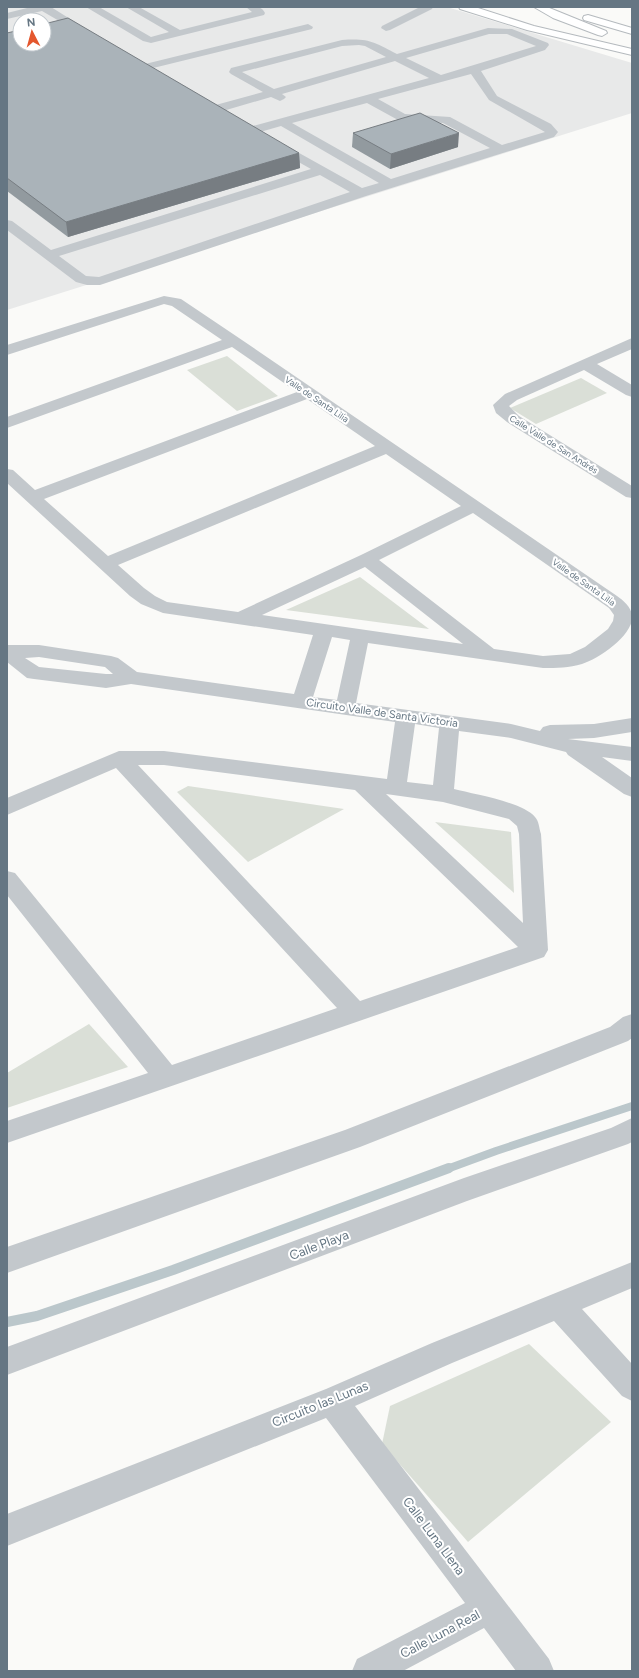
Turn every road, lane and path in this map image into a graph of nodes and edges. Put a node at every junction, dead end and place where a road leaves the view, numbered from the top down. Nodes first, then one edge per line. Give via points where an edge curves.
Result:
1 (44, 7) edge
2 (91, 7) edge
3 (131, 7) edge
4 (251, 7) edge
5 (428, 7) edge
6 (464, 7) edge
7 (539, 7) edge
8 (550, 7) edge
9 (7, 16) edge
10 (308, 27) dead end
11 (386, 28) dead end
12 (632, 31) edge
13 (180, 34) junction
14 (96, 38) edge
15 (632, 44) edge
16 (632, 52) edge
17 (396, 58) junction
18 (133, 60) edge
19 (145, 67) junction
20 (473, 70) junction
21 (158, 75) edge
22 (439, 79) junction
23 (273, 93) junction
24 (369, 99) junction
25 (203, 101) edge
26 (216, 109) junction
27 (311, 114) junction
28 (228, 116) edge
29 (282, 122) junction
30 (241, 123) edge
31 (253, 130) junction
32 (501, 149) junction
33 (322, 170) junction
34 (390, 184) junction
35 (361, 193) junction
36 (7, 224) edge
37 (48, 255) junction
38 (234, 341) junction
39 (632, 343) edge
40 (7, 350) edge
41 (585, 364) junction
42 (632, 392) edge
43 (309, 393) junction
44 (7, 423) edge
45 (388, 447) junction
46 (7, 474) edge
47 (632, 493) edge
48 (33, 497) junction
49 (474, 506) junction
50 (367, 559) junction
51 (106, 563) junction
52 (238, 619) junction
53 (324, 631) junction
54 (360, 636) junction
55 (488, 655) junction
56 (10, 658) edge
57 (301, 702) junction
58 (345, 708) junction
59 (406, 717) junction
60 (450, 723) junction
61 (632, 725) edge
62 (511, 732) junction
63 (569, 746) junction
64 (632, 754) edge
65 (119, 758) junction
66 (362, 784) junction
67 (396, 788) junction
68 (632, 789) edge
69 (443, 794) junction
70 (7, 807) edge
71 (7, 879) edge
72 (536, 950) junction
73 (355, 1012) junction
74 (632, 1024) edge
75 (167, 1077) junction
76 (632, 1129) edge
77 (7, 1132) edge
78 (7, 1260) edge
79 (632, 1275) edge
80 (559, 1304) junction
81 (7, 1361) edge
82 (632, 1386) edge
83 (332, 1401) junction
84 (7, 1530) edge
85 (489, 1608) junction
86 (369, 1671) edge
87 (537, 1671) edge

1 - 9 street
1 - 14 street
2 - 13 street via 147,39 156,40
3 - 13 street
4 - 13 street via 260,13
5 - 11 street
6 - 16 main road via 531,28
7 - 15 main road
8 - 12 main road
10 - 19 street
17 - 20 street via 494,30 508,31 544,45
17 - 22 street
17 - 23 street
17 - 23 street via 368,43 350,41 235,70
18 - 19 street
19 - 21 street
20 - 22 street
20 - 32 street via 493,98 552,132
22 - 24 street
23 - 26 street
23 - 27 street
24 - 27 street
24 - 32 street via 402,117 446,120
25 - 26 street
26 - 28 street
27 - 29 street
29 - 31 street
29 - 34 street
30 - 31 street
31 - 33 street
32 - 34 street
33 - 35 street
33 - 37 street
34 - 35 street
35 - 37 street via 100,281 81,279
36 - 37 street
38 - 40 street, Valle de Santa Lilia via 176,302 164,300
38 - 43 street, Valle de Santa Lilia
38 - 44 street
39 - 41 street, Calle Valle de San Andrés
41 - 42 street
41 - 47 street, Calle Valle de San Andrés via 511,397 501,405 502,410
43 - 45 street, Valle de Santa Lilia
43 - 48 street
45 - 49 street, Valle de Santa Lilia
45 - 51 street
46 - 48 street, Valle de Santa Lilia
48 - 51 street, Valle de Santa Lilia
49 - 50 street
49 - 55 street, Valle de Santa Lilia via 605,596 619,607 624,616 618,631 592,652 580,658 564,662 543,662
50 - 52 street
50 - 55 street
51 - 52 street, Valle de Santa Lilia via 148,600 163,607
52 - 53 street, Valle de Santa Lilia
53 - 54 street, Valle de Santa Lilia
53 - 57 street
54 - 55 street, Valle de Santa Lilia
54 - 58 street
56 - 57 street, Circuito Valle de Santa Victoria via 34,673 106,681 131,678
57 - 58 street, Circuito Valle de Santa Victoria
58 - 59 street, Circuito Valle de Santa Victoria
59 - 60 street, Circuito Valle de Santa Victoria
59 - 67 street
60 - 62 street, Circuito Valle de Santa Victoria
60 - 69 street
61 - 62 street via 594,731
62 - 63 street, Circuito Valle de Santa Victoria
63 - 64 street, Circuito Valle de Santa Victoria
63 - 68 street
65 - 66 street via 164,758
65 - 70 street
65 - 73 street
66 - 67 street
66 - 72 street
67 - 69 street
69 - 72 street via 516,813 527,822 530,834
71 - 75 street
72 - 73 street
73 - 75 street
74 - 78 street via 619,1034 351,1139
75 - 77 street
76 - 81 street, Calle Playa via 619,1136 464,1190
79 - 80 street, Circuito las Lunas
80 - 82 street
80 - 83 street, Circuito las Lunas
83 - 84 street, Circuito las Lunas
83 - 85 street, Calle Luna Llena
85 - 86 street, Calle Luna Real
85 - 87 street, Calle Luna Llena

